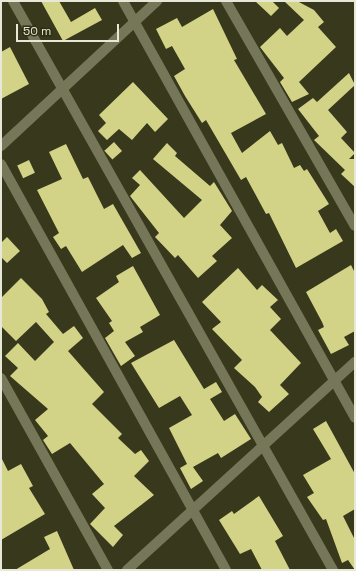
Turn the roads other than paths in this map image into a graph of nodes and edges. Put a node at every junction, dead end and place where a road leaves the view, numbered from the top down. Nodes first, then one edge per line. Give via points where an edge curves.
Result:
1 (13, 1) edge
2 (124, 1) edge
3 (157, 1) edge
4 (226, 1) edge
5 (134, 20) junction
6 (61, 86) junction
7 (1, 146) edge
8 (1, 164) edge
9 (355, 226) edge
10 (355, 362) edge
11 (1, 378) edge
12 (334, 381) junction
13 (355, 418) edge
14 (265, 445) junction
15 (192, 509) junction
16 (108, 570) edge
17 (127, 570) edge
18 (226, 570) edge
19 (333, 570) edge

1 - 6 street
2 - 5 street
3 - 5 street
4 - 9 street
5 - 6 street
5 - 12 street
6 - 7 street
6 - 14 street
8 - 15 street
10 - 12 street
11 - 16 street
12 - 13 street
12 - 14 street
14 - 15 street
14 - 19 street
15 - 17 street
15 - 18 street

